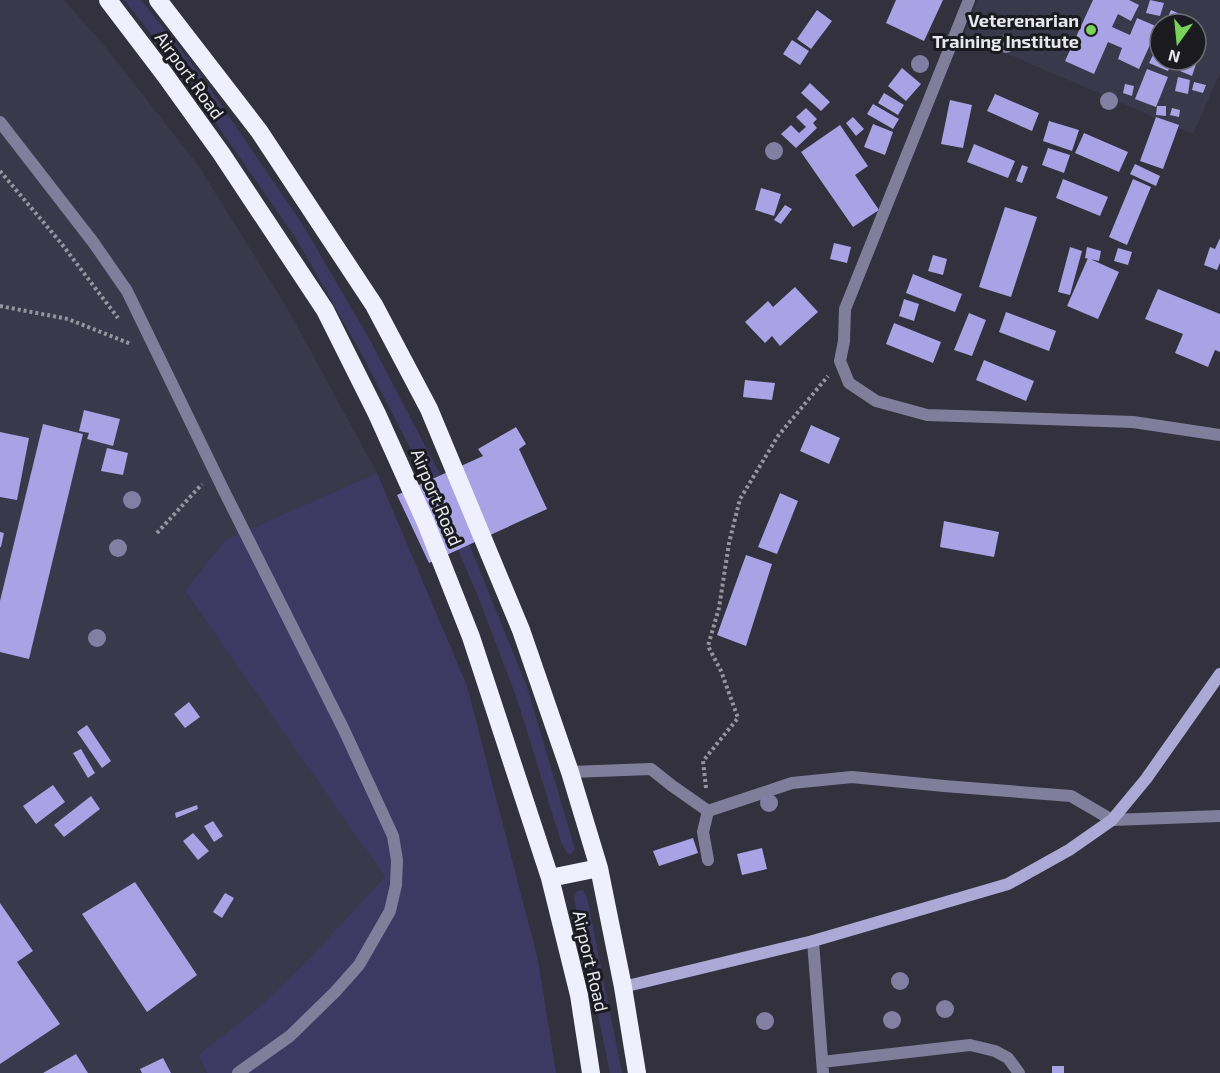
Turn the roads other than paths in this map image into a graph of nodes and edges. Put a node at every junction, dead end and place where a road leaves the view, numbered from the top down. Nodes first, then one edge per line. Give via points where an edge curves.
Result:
1 (108, 0) edge
2 (158, 0) edge
3 (969, 0) edge
4 (0, 122) edge
5 (1220, 435) edge
6 (1220, 674) edge
7 (570, 772) junction
8 (708, 811) junction
9 (1220, 816) edge
10 (1112, 820) junction
11 (708, 860) dead end
12 (599, 868) junction
13 (550, 878) junction
14 (813, 941) junction
15 (623, 987) junction
16 (823, 1067) edge
17 (238, 1073) edge
18 (591, 1073) edge
19 (637, 1073) edge
20 (1019, 1073) edge

1 - 13 highway, Airport Road via 214,145 325,310 426,523 471,637
2 - 7 highway, Airport Road via 259,131 385,325 429,409 521,630
3 - 5 street via 845,309 840,361 849,382 876,401 927,415 1132,422
4 - 17 street via 127,291 393,836 396,885 390,910 359,964 290,1036
6 - 10 street
7 - 8 street via 651,769
7 - 12 highway, Airport Road
8 - 10 street via 792,783 852,777 1071,796
8 - 11 street via 703,832
9 - 10 street
10 - 14 street via 1069,850 1008,884
12 - 13 highway
12 - 15 highway, Airport Road
13 - 18 highway, Airport Road via 579,995
14 - 15 street
14 - 16 street
15 - 19 highway, Airport Road
16 - 20 street via 970,1045 995,1050 1008,1058

